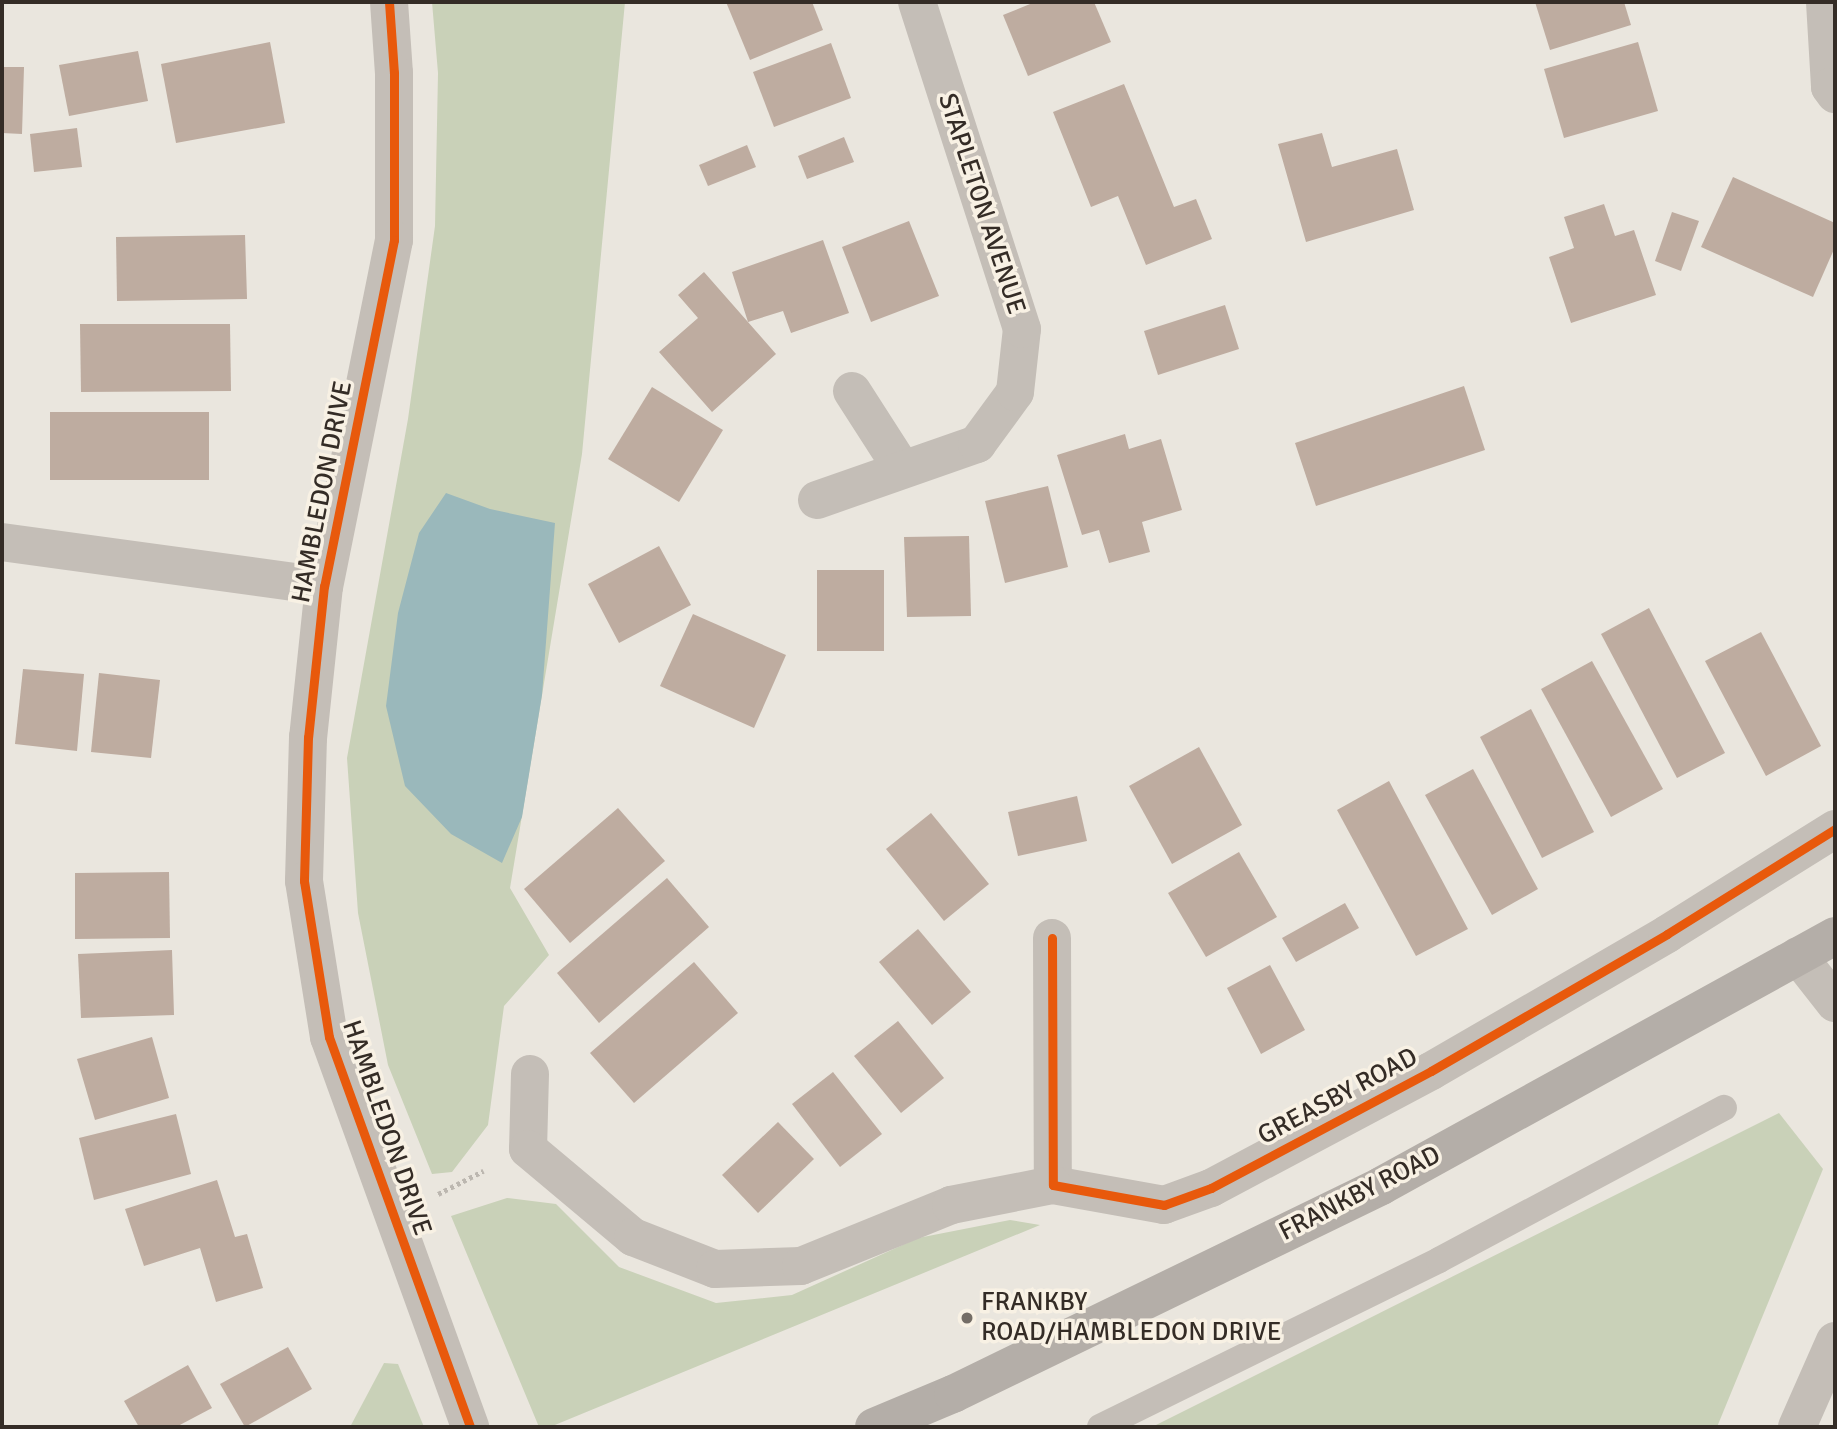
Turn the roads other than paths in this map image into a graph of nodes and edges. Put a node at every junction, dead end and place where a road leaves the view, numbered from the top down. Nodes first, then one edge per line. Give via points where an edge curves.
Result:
1 (389, 2) edge
2 (917, 2) edge
3 (1825, 2) edge
4 (1835, 94) edge
5 (852, 391) dead end
6 (902, 469) junction
7 (817, 500) dead end
8 (2, 542) edge
9 (324, 586) junction
10 (1835, 829) edge
11 (1835, 936) edge
12 (1052, 938) dead end
13 (1798, 957) junction
14 (1835, 1003) edge
15 (530, 1074) dead end
16 (1724, 1108) dead end
17 (1053, 1185) junction
18 (1835, 1341) edge
19 (470, 1427) edge
20 (874, 1427) edge
21 (1100, 1427) edge
22 (1797, 1427) edge

1 - 9 street, HAMBLEDON DRIVE via 394,73 394,240
2 - 6 street, STAPLETON AVENUE via 1022,329 1016,392 977,444
3 - 4 street via 1830,87
5 - 6 street
6 - 7 street, STAPLETON AVENUE
8 - 9 street
9 - 19 street, HAMBLEDON DRIVE via 308,737 304,881 329,1037
10 - 17 street, GREASBY ROAD via 1667,934 1431,1071 1212,1188 1164,1206
11 - 13 main road, FRANKBY ROAD
12 - 17 street
13 - 14 street
13 - 20 main road, FRANKBY ROAD via 1381,1186 953,1394
15 - 17 street, GREASBY ROAD via 528,1149 633,1237 715,1269 801,1266 951,1206
16 - 21 lane via 1439,1260
18 - 22 street

